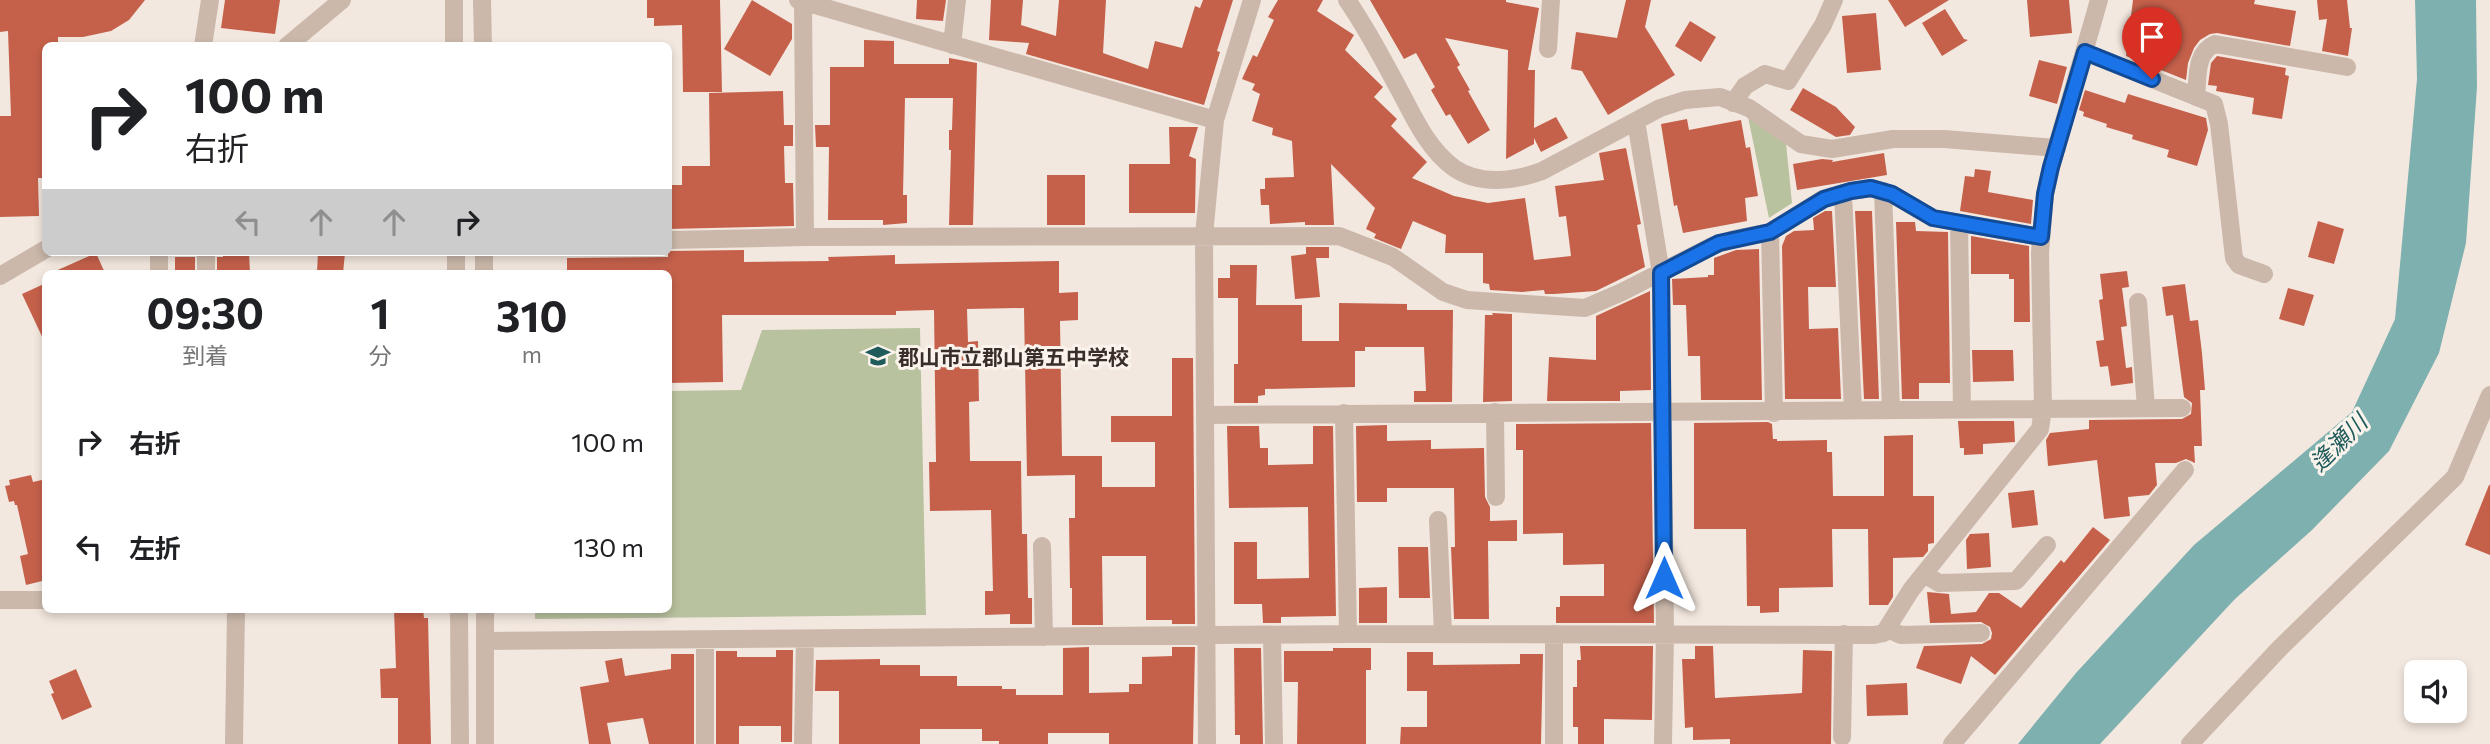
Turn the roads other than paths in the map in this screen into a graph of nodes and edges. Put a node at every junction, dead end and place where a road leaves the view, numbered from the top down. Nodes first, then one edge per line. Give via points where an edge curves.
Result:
1 (210, 0) edge
2 (342, 0) edge
3 (454, 0) edge
4 (482, 0) edge
5 (957, 0) edge
6 (1252, 0) edge
7 (1347, 0) edge
8 (1551, 0) edge
9 (1834, 0) edge
10 (2099, 0) edge
11 (800, 1) edge
12 (204, 42) edge
13 (292, 42) edge
14 (454, 42) edge
15 (483, 42) edge
16 (952, 45) junction
17 (1548, 49) dead end
18 (2085, 52) junction
19 (2347, 67) dead end
20 (2196, 97) junction
21 (1734, 103) junction
22 (1215, 120) junction
23 (1636, 121) junction
24 (2057, 148) junction
25 (1883, 191) junction
26 (1843, 193) junction
27 (1959, 223) junction
28 (1770, 232) junction
29 (1204, 235) junction
30 (805, 237) junction
31 (2041, 237) junction
32 (672, 240) edge
33 (42, 251) edge
34 (1661, 273) junction
35 (2264, 274) dead end
36 (0, 276) edge
37 (2138, 302) dead end
38 (2490, 395) edge
39 (2146, 408) junction
40 (2182, 408) dead end
41 (1962, 409) junction
42 (2043, 409) junction
43 (1853, 410) junction
44 (1891, 410) junction
45 (1495, 412) junction
46 (1663, 412) junction
47 (1344, 413) junction
48 (1774, 413) junction
49 (1205, 415) junction
50 (2485, 419) edge
51 (2185, 470) dead end
52 (1496, 497) dead end
53 (1438, 520) dead end
54 (2048, 545) dead end
55 (1042, 546) dead end
56 (1924, 574) junction
57 (0, 600) edge
58 (42, 600) edge
59 (236, 613) edge
60 (459, 613) edge
61 (485, 613) edge
62 (1888, 629) junction
63 (1348, 634) junction
64 (1443, 634) junction
65 (1554, 634) junction
66 (1665, 634) junction
67 (1981, 634) dead end
68 (1272, 635) junction
69 (1844, 635) junction
70 (1207, 636) junction
71 (1044, 637) junction
72 (805, 639) junction
73 (705, 640) junction
74 (485, 641) junction
75 (1842, 737) dead end
76 (234, 744) edge
77 (460, 744) edge
78 (485, 744) edge
79 (705, 744) edge
80 (803, 744) edge
81 (1207, 744) edge
82 (1274, 744) edge
83 (1554, 744) edge
84 (1663, 744) edge
85 (1952, 744) edge
86 (2190, 744) edge

1 - 12 street
2 - 13 street
3 - 14 street
4 - 15 street
5 - 16 street
6 - 22 street
7 - 23 street via 1421,131 1457,170 1487,179 1522,178
8 - 17 street
9 - 21 street via 1788,82 1765,74 1745,86
10 - 18 street
11 - 16 street
11 - 30 street
16 - 22 street
18 - 20 street
18 - 24 street
19 - 20 street via 2215,44 2202,56
20 - 35 street via 2214,104 2220,124 2234,258 2239,265
21 - 23 street via 1720,97 1685,100
21 - 24 street via 1749,108 1801,144 1832,149 1893,139
22 - 29 street
23 - 34 street
24 - 31 street
25 - 26 street via 1871,188
25 - 27 street via 1933,218
25 - 44 street
26 - 28 street via 1824,199
26 - 43 street
27 - 31 street
27 - 41 street
28 - 34 street via 1719,243
28 - 48 street
29 - 30 street
29 - 34 street via 1339,236 1393,257 1443,292 1467,300 1585,308
29 - 49 street
30 - 32 street
31 - 42 street
33 - 36 street
34 - 46 street
37 - 39 street
38 - 50 street
39 - 40 street
39 - 42 street
41 - 42 street
41 - 44 street
42 - 56 street via 2040,429
43 - 44 street
43 - 48 street
45 - 46 street
45 - 47 street
45 - 52 street
46 - 48 street
46 - 66 street
47 - 49 street
47 - 63 street
49 - 70 street
50 - 86 street via 2455,477
51 - 85 street
53 - 64 street
54 - 56 street via 2016,581 1939,583
55 - 71 street
56 - 62 street
57 - 58 street
59 - 76 street
60 - 77 street
61 - 74 street
62 - 67 street via 1901,635
62 - 69 street via 1874,635
63 - 64 street
63 - 68 street
64 - 65 street
65 - 66 street
65 - 83 street
66 - 69 street
66 - 84 street
68 - 70 street
68 - 82 street
69 - 75 street
70 - 71 street
70 - 81 street
71 - 72 street
72 - 73 street
72 - 80 street
73 - 74 street
73 - 79 street
74 - 78 street

